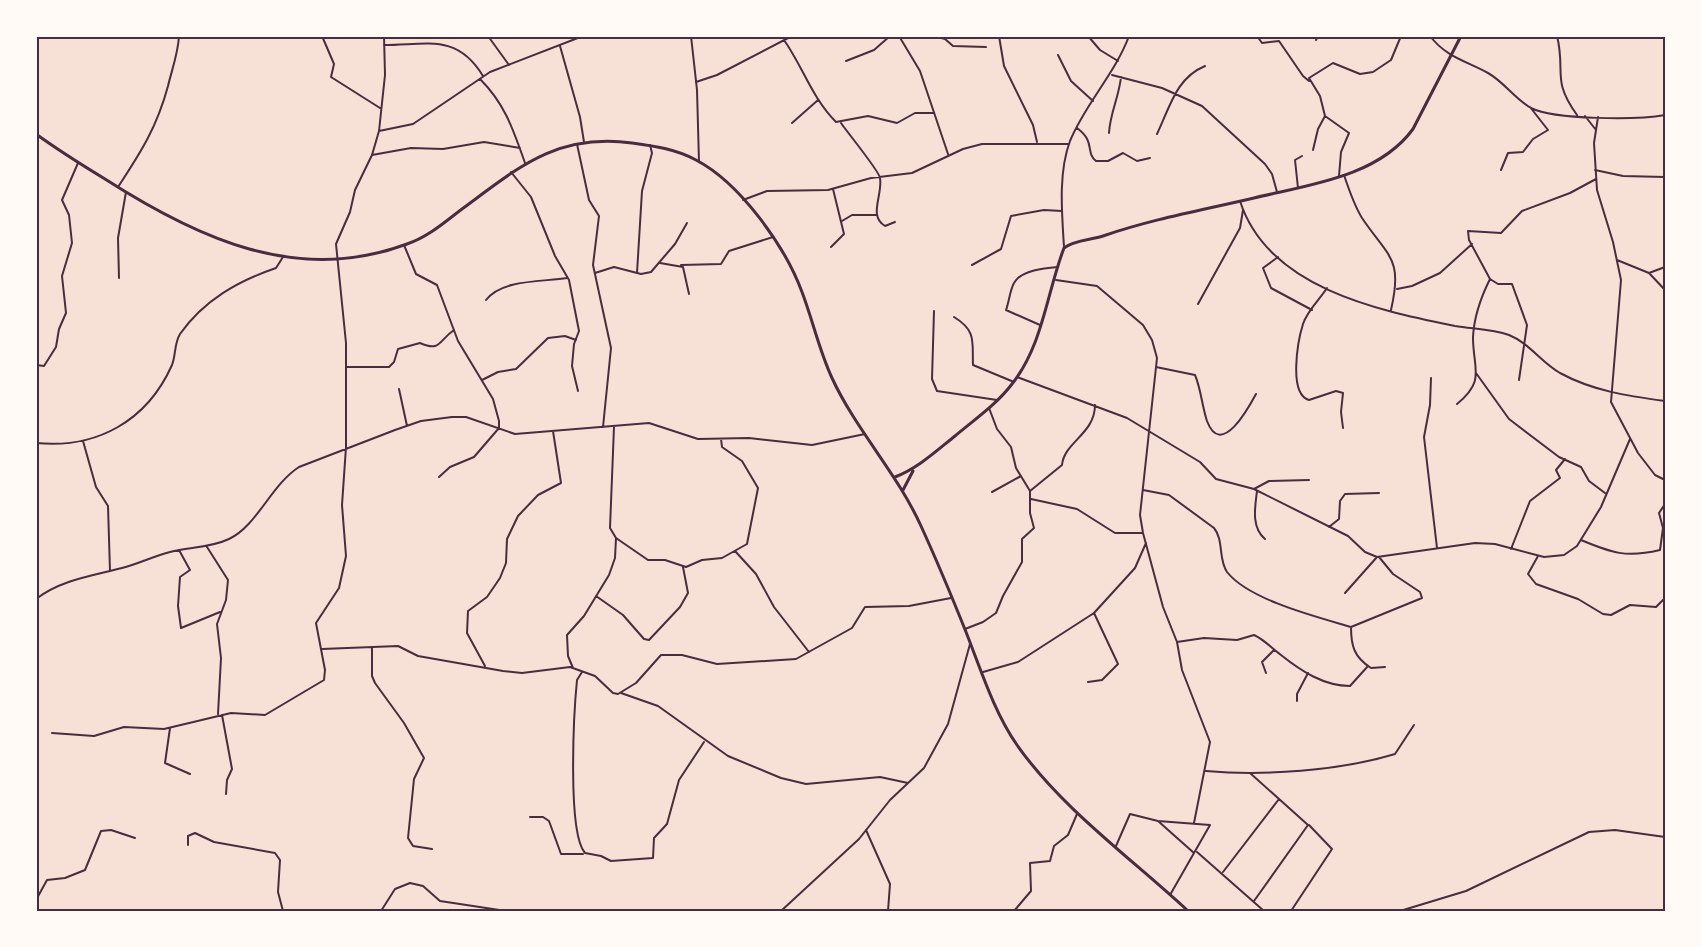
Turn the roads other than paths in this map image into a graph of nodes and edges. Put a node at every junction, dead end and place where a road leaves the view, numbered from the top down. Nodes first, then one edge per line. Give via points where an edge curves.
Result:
1 (179, 36) edge
2 (322, 36) edge
3 (384, 36) edge
4 (488, 36) edge
5 (582, 36) edge
6 (691, 36) edge
7 (790, 36) edge
8 (890, 36) edge
9 (906, 36) edge
10 (934, 36) edge
11 (999, 36) edge
12 (1088, 36) edge
13 (1129, 36) edge
14 (1257, 36) edge
15 (1318, 36) edge
16 (1401, 36) edge
17 (1430, 36) edge
18 (1461, 36) edge
19 (1557, 36) edge
20 (900, 37) edge
21 (784, 40) junction
22 (1316, 40) dead end
23 (384, 45) junction
24 (560, 46) junction
25 (986, 47) dead end
26 (1058, 55) dead end
27 (1451, 57) junction
28 (846, 61) dead end
29 (1119, 61) junction
30 (510, 66) junction
31 (1205, 66) dead end
32 (1111, 74) junction
33 (1121, 77) junction
34 (481, 78) junction
35 (1310, 81) junction
36 (696, 82) junction
37 (1174, 93) junction
38 (818, 100) junction
39 (1093, 101) junction
40 (1530, 107) junction
41 (381, 109) junction
42 (933, 113) junction
43 (1576, 115) junction
44 (1325, 116) junction
45 (1585, 116) junction
46 (1665, 116) edge
47 (1599, 117) junction
48 (792, 123) dead end
49 (841, 123) junction
50 (1077, 128) junction
51 (1597, 130) junction
52 (379, 131) junction
53 (36, 134) edge
54 (1109, 134) dead end
55 (1157, 134) dead end
56 (1037, 142) junction
57 (584, 143) junction
58 (578, 144) junction
59 (1069, 144) junction
60 (650, 146) junction
61 (520, 148) junction
62 (1313, 150) dead end
63 (372, 155) junction
64 (948, 156) junction
65 (1302, 156) dead end
66 (1150, 158) dead end
67 (525, 162) junction
68 (699, 162) junction
69 (78, 163) junction
70 (1501, 170) dead end
71 (1595, 170) junction
72 (511, 172) junction
73 (1344, 175) junction
74 (880, 177) junction
75 (1339, 177) junction
76 (1665, 177) edge
77 (1596, 180) junction
78 (118, 188) junction
79 (1298, 188) junction
80 (833, 189) junction
81 (126, 192) junction
82 (1277, 192) junction
83 (743, 201) junction
84 (1240, 201) junction
85 (1243, 210) junction
86 (1062, 211) junction
87 (876, 215) junction
88 (842, 221) junction
89 (687, 222) dead end
90 (896, 222) dead end
91 (773, 237) junction
92 (1472, 244) junction
93 (404, 245) junction
94 (831, 247) dead end
95 (1064, 248) junction
96 (283, 257) junction
97 (1278, 257) junction
98 (336, 258) junction
99 (1617, 260) junction
100 (660, 263) junction
101 (681, 266) junction
102 (972, 266) dead end
103 (1058, 267) junction
104 (1665, 267) edge
105 (594, 273) junction
106 (637, 273) junction
107 (1648, 273) junction
108 (119, 278) dead end
109 (567, 278) junction
110 (1490, 279) junction
111 (1056, 280) junction
112 (1328, 288) junction
113 (1395, 290) junction
114 (1665, 290) edge
115 (689, 294) dead end
116 (486, 300) dead end
117 (1198, 304) dead end
118 (1312, 310) junction
119 (934, 311) dead end
120 (1391, 312) junction
121 (954, 317) dead end
122 (1040, 325) junction
123 (1474, 328) junction
124 (454, 330) junction
125 (576, 340) junction
126 (1524, 343) junction
127 (36, 365) edge
128 (346, 367) junction
129 (1156, 367) junction
130 (1476, 374) junction
131 (1017, 377) junction
132 (1431, 378) dead end
133 (482, 380) junction
134 (1519, 380) dead end
135 (1014, 382) junction
136 (399, 389) dead end
137 (578, 391) dead end
138 (1611, 393) junction
139 (1256, 394) dead end
140 (997, 400) junction
141 (1665, 401) edge
142 (1095, 405) junction
143 (1457, 405) dead end
144 (989, 408) junction
145 (406, 426) junction
146 (603, 427) junction
147 (614, 427) junction
148 (498, 428) junction
149 (1343, 428) dead end
150 (1148, 430) junction
151 (553, 431) junction
152 (865, 434) junction
153 (1630, 439) junction
154 (721, 440) junction
155 (83, 441) junction
156 (36, 443) edge
157 (346, 447) junction
158 (1565, 459) junction
159 (913, 470) junction
160 (1021, 476) junction
161 (440, 477) dead end
162 (895, 477) junction
163 (1309, 480) dead end
164 (1665, 480) edge
165 (903, 490) junction
166 (1143, 490) junction
167 (1256, 490) junction
168 (1030, 491) junction
169 (992, 492) dead end
170 (1379, 493) dead end
171 (1606, 494) junction
172 (1031, 499) junction
173 (1665, 504) edge
174 (1329, 527) junction
175 (1143, 533) junction
176 (616, 538) junction
177 (1265, 539) dead end
178 (1581, 540) junction
179 (1146, 543) junction
180 (207, 547) junction
181 (1437, 548) junction
182 (1511, 549) junction
183 (179, 550) junction
184 (735, 551) junction
185 (1538, 556) junction
186 (1378, 557) junction
187 (683, 567) junction
188 (110, 571) junction
189 (1345, 593) dead end
190 (596, 596) junction
191 (951, 598) junction
192 (1665, 598) edge
193 (36, 599) edge
194 (221, 611) junction
195 (1094, 613) junction
196 (1351, 627) junction
197 (965, 629) junction
198 (1177, 642) junction
199 (970, 644) junction
200 (321, 648) junction
201 (372, 648) junction
202 (1274, 650) junction
203 (809, 652) junction
204 (485, 666) junction
205 (1368, 666) junction
206 (1385, 667) dead end
207 (573, 668) junction
208 (582, 672) junction
209 (982, 672) junction
210 (1266, 673) dead end
211 (1308, 673) junction
212 (1088, 682) dead end
213 (621, 693) junction
214 (1297, 701) dead end
215 (220, 715) junction
216 (1414, 725) dead end
217 (170, 728) junction
218 (52, 733) dead end
219 (704, 742) dead end
220 (1205, 771) junction
221 (1250, 772) junction
222 (190, 774) dead end
223 (908, 783) junction
224 (226, 794) dead end
225 (1279, 799) junction
226 (1078, 813) junction
227 (530, 817) dead end
228 (1158, 822) junction
229 (1194, 823) junction
230 (1308, 825) junction
231 (866, 830) junction
232 (1665, 837) edge
233 (135, 838) dead end
234 (188, 844) dead end
235 (1116, 846) junction
236 (432, 849) dead end
237 (585, 853) junction
238 (1196, 853) junction
239 (1223, 872) junction
240 (1170, 895) junction
241 (36, 900) edge
242 (1254, 901) junction
243 (283, 911) edge
244 (381, 911) edge
245 (506, 911) edge
246 (781, 911) edge
247 (888, 911) edge
248 (1014, 911) edge
249 (1188, 911) edge
250 (1264, 911) edge
251 (1291, 911) edge
252 (1400, 911) edge

1 - 78 street via 177,59 160,117
2 - 41 street via 334,64 331,77
3 - 23 street
4 - 30 street
5 - 24 street
6 - 36 street
7 - 21 street
8 - 28 street via 874,50
9 - 20 street
10 - 25 street via 953,46
11 - 56 street via 1004,66 1034,124
12 - 29 street via 1100,50
13 - 29 street
14 - 35 street via 1262,43 1279,41
15 - 22 street
16 - 35 street via 1391,60 1373,72 1360,74 1333,63 1310,76
17 - 27 street
18 - 27 main road
19 - 43 street via 1560,82
20 - 42 street via 920,71
21 - 36 street
21 - 38 street
23 - 34 street via 419,43 451,47 472,58
23 - 41 street
24 - 30 street
24 - 57 street
26 - 39 street via 1071,81
27 - 40 street via 1498,79
27 - 73 main road via 1403,142
29 - 32 street
30 - 34 street
31 - 37 street via 1193,70
32 - 33 street
32 - 39 street
33 - 37 street
33 - 54 street
34 - 52 street via 412,124
34 - 61 street via 506,110
35 - 44 street via 1320,96
36 - 68 street
37 - 55 street
37 - 82 street via 1202,106 1243,140 1265,164
38 - 48 street
38 - 49 street
39 - 50 street
40 - 43 street
40 - 70 street via 1548,130 1533,139 1523,152 1508,153
41 - 52 street
42 - 49 street via 915,113 897,123 861,116
42 - 64 street
43 - 45 street
44 - 62 street
44 - 75 street via 1349,133 1341,152
45 - 47 street
45 - 51 street
46 - 47 street
47 - 51 street
49 - 74 street
50 - 59 street
50 - 66 street via 1088,137 1091,156 1096,161 1108,161 1124,153 1137,161
51 - 71 street
52 - 63 street
53 - 69 main road
56 - 59 street
56 - 64 street via 982,144
57 - 58 main road
57 - 60 main road via 617,141
58 - 67 main road
58 - 105 street via 589,200 599,216
59 - 86 street
60 - 68 main road via 673,150
60 - 106 street via 652,153 642,191
61 - 63 street via 484,142
61 - 67 street
63 - 98 street via 336,244
64 - 74 street via 912,173
65 - 79 street via 1295,160
67 - 72 main road
68 - 83 main road via 728,183
69 - 78 main road
69 - 127 street via 62,200 69,215 72,243 62,276 66,314 50,358 44,366
71 - 76 street via 1623,176
71 - 77 street
72 - 93 main road via 431,232
72 - 109 street via 531,197
73 - 75 main road
73 - 113 street via 1359,213 1395,265
74 - 80 street
74 - 87 street via 881,198
75 - 79 main road
77 - 92 street via 1522,211 1502,232 1468,231
77 - 99 street
78 - 81 main road
79 - 82 main road
80 - 83 street via 767,191
80 - 88 street
81 - 96 main road via 202,234
81 - 108 street via 118,238
82 - 84 main road
83 - 91 main road
84 - 85 street
84 - 95 main road via 1151,220
85 - 97 street
85 - 117 street via 1239,232
86 - 95 street
86 - 102 street via 1011,216 1001,249
87 - 88 street via 856,214
87 - 90 street via 882,225
88 - 94 street via 844,235
89 - 100 street
91 - 101 street via 729,251 721,264
91 - 152 main road via 802,290 832,378
92 - 110 street
92 - 113 street via 1440,273
93 - 98 main road
93 - 124 street via 416,274 437,285
95 - 103 main road
96 - 98 main road
96 - 155 street via 276,268 243,279 208,303 180,334 173,363 143,410 102,436
97 - 112 street
97 - 118 street via 1263,268 1271,288
98 - 128 street
99 - 107 street
99 - 138 street via 1621,290
100 - 101 street
100 - 106 street via 651,272
101 - 115 street
103 - 111 main road
103 - 122 street via 1036,270 1014,284 1006,310
104 - 107 street
105 - 106 street via 615,267
105 - 146 street via 611,348
107 - 114 street
109 - 116 street via 507,286 495,290
109 - 125 street via 579,331
110 - 123 street
110 - 126 street via 1513,285 1527,325
111 - 122 main road
111 - 129 street via 1097,286 1143,326 1156,352
112 - 118 street
112 - 120 street
113 - 120 street
118 - 149 street via 1303,324 1296,379 1301,395 1309,400 1336,391 1343,393
119 - 140 street via 932,379 936,391
120 - 123 street
121 - 135 street via 970,330 973,365
122 - 131 main road
123 - 126 street via 1506,334
123 - 130 street
124 - 128 street via 435,347 420,343 398,349 389,367
124 - 133 street
125 - 133 street via 552,336 516,369
125 - 137 street via 572,366
126 - 134 street
126 - 138 street via 1559,372
128 - 157 street
129 - 139 street via 1195,375 1208,423 1219,433 1226,434 1236,427
129 - 150 street
130 - 143 street via 1474,388
130 - 158 street via 1509,419
131 - 135 main road
131 - 142 street
132 - 181 street via 1424,437
133 - 148 street via 493,399
135 - 140 main road
136 - 145 street
138 - 141 street
138 - 153 street via 1615,413
140 - 144 main road
142 - 150 street
142 - 168 street via 1092,423 1063,456 1063,465
144 - 159 main road
144 - 160 street via 997,429 1011,447
145 - 148 street via 466,417
145 - 157 street
146 - 147 street
146 - 151 street
147 - 154 street via 649,423 698,439
147 - 176 street via 609,519
148 - 151 street via 515,434
148 - 161 street via 474,457 450,467
150 - 166 street
150 - 167 street via 1200,462 1216,479
151 - 204 street via 561,483 538,495 518,516 507,539 506,563 500,579 466,616 467,633
152 - 154 street via 812,445 749,438
152 - 162 main road
153 - 164 street via 1655,475
153 - 171 street
154 - 184 street via 722,447 742,461 758,488 748,540
155 - 156 street
155 - 188 street via 96,487 108,507
157 - 180 street via 286,475 238,534
157 - 200 street via 342,505 345,570 339,588 316,623
158 - 171 street via 1581,467 1589,481
158 - 182 street via 1556,470 1560,478 1527,505
159 - 162 main road
159 - 165 main road
160 - 168 street
160 - 169 street
162 - 165 main road
163 - 167 street via 1269,482
165 - 191 main road
166 - 175 street
166 - 196 street via 1169,495 1214,528 1224,567 1246,588
167 - 174 street
167 - 177 street via 1255,522 1259,535
168 - 172 street
170 - 174 street via 1345,494 1340,501 1339,519
171 - 178 street
172 - 175 street via 1077,509 1115,533
172 - 197 street via 1034,530 1022,538 1024,554 1015,578 994,617
173 - 178 street via 1659,513 1663,528 1660,550 1633,556 1601,550
174 - 186 street
175 - 179 street
176 - 187 street via 648,560 670,561
176 - 190 street via 612,569
178 - 185 street via 1564,555
179 - 195 street via 1135,568
179 - 198 street
180 - 183 street
180 - 194 street via 228,579
181 - 182 street via 1485,543
181 - 186 street
182 - 185 street
183 - 188 street
183 - 194 street via 190,570 180,577 181,628
184 - 187 street
184 - 203 street via 756,574 774,607
185 - 192 street via 1528,574 1530,579 1603,614 1611,615 1630,605 1656,608
186 - 189 street
186 - 196 street via 1393,574 1420,592 1422,598
187 - 190 street via 688,593 649,640
188 - 193 street via 53,586
190 - 207 street via 567,634
191 - 197 main road
191 - 203 street via 909,606 865,607 852,627
194 - 215 street via 217,624
195 - 209 street via 1018,662
195 - 212 street via 1118,663 1102,680
196 - 205 street via 1353,649
197 - 199 main road
198 - 202 street via 1204,638 1237,640 1252,634
198 - 220 street via 1187,686 1210,742
199 - 209 main road
199 - 223 street via 948,724 924,768
200 - 201 street
200 - 215 street via 326,675 321,683 265,715
201 - 204 street via 398,646 418,656
201 - 236 street via 375,683 424,758 411,795 408,838 413,846
202 - 210 street via 1262,662
202 - 211 street
203 - 213 street via 779,662 717,664 682,655 661,655
204 - 207 street via 522,673
205 - 206 street
205 - 211 street via 1350,686 1322,681
207 - 208 street
208 - 213 street via 595,676 613,693
208 - 237 street via 575,695 572,769 579,838
209 - 226 main road via 1017,746
211 - 214 street
213 - 223 street via 658,706 728,756 781,778 802,784 880,777
215 - 217 street
215 - 224 street via 232,769
216 - 221 street via 1392,755 1355,764
217 - 218 street via 124,727 94,736
217 - 222 street via 165,763
219 - 237 street via 678,780 667,824 654,838 653,858 611,861
220 - 221 street
220 - 229 street
221 - 225 street
223 - 231 street
225 - 230 street
225 - 239 street
226 - 235 main road
226 - 248 street via 1068,835 1054,846 1050,861 1030,864 1031,891
227 - 237 street via 549,821 561,854
228 - 229 street
228 - 235 street via 1130,814
228 - 238 street
229 - 238 street via 1210,827
230 - 242 street
230 - 251 street via 1332,849
231 - 246 street
231 - 247 street via 890,884
232 - 252 street via 1615,830 1589,832 1466,891
233 - 241 street via 108,829 101,831 86,870 47,880
234 - 243 street via 189,835 195,834 214,842 275,853 280,860 278,891
235 - 240 main road
238 - 239 street
238 - 240 street
239 - 242 street
240 - 249 main road
242 - 250 street
244 - 245 street via 395,889 410,883 423,886 440,901

